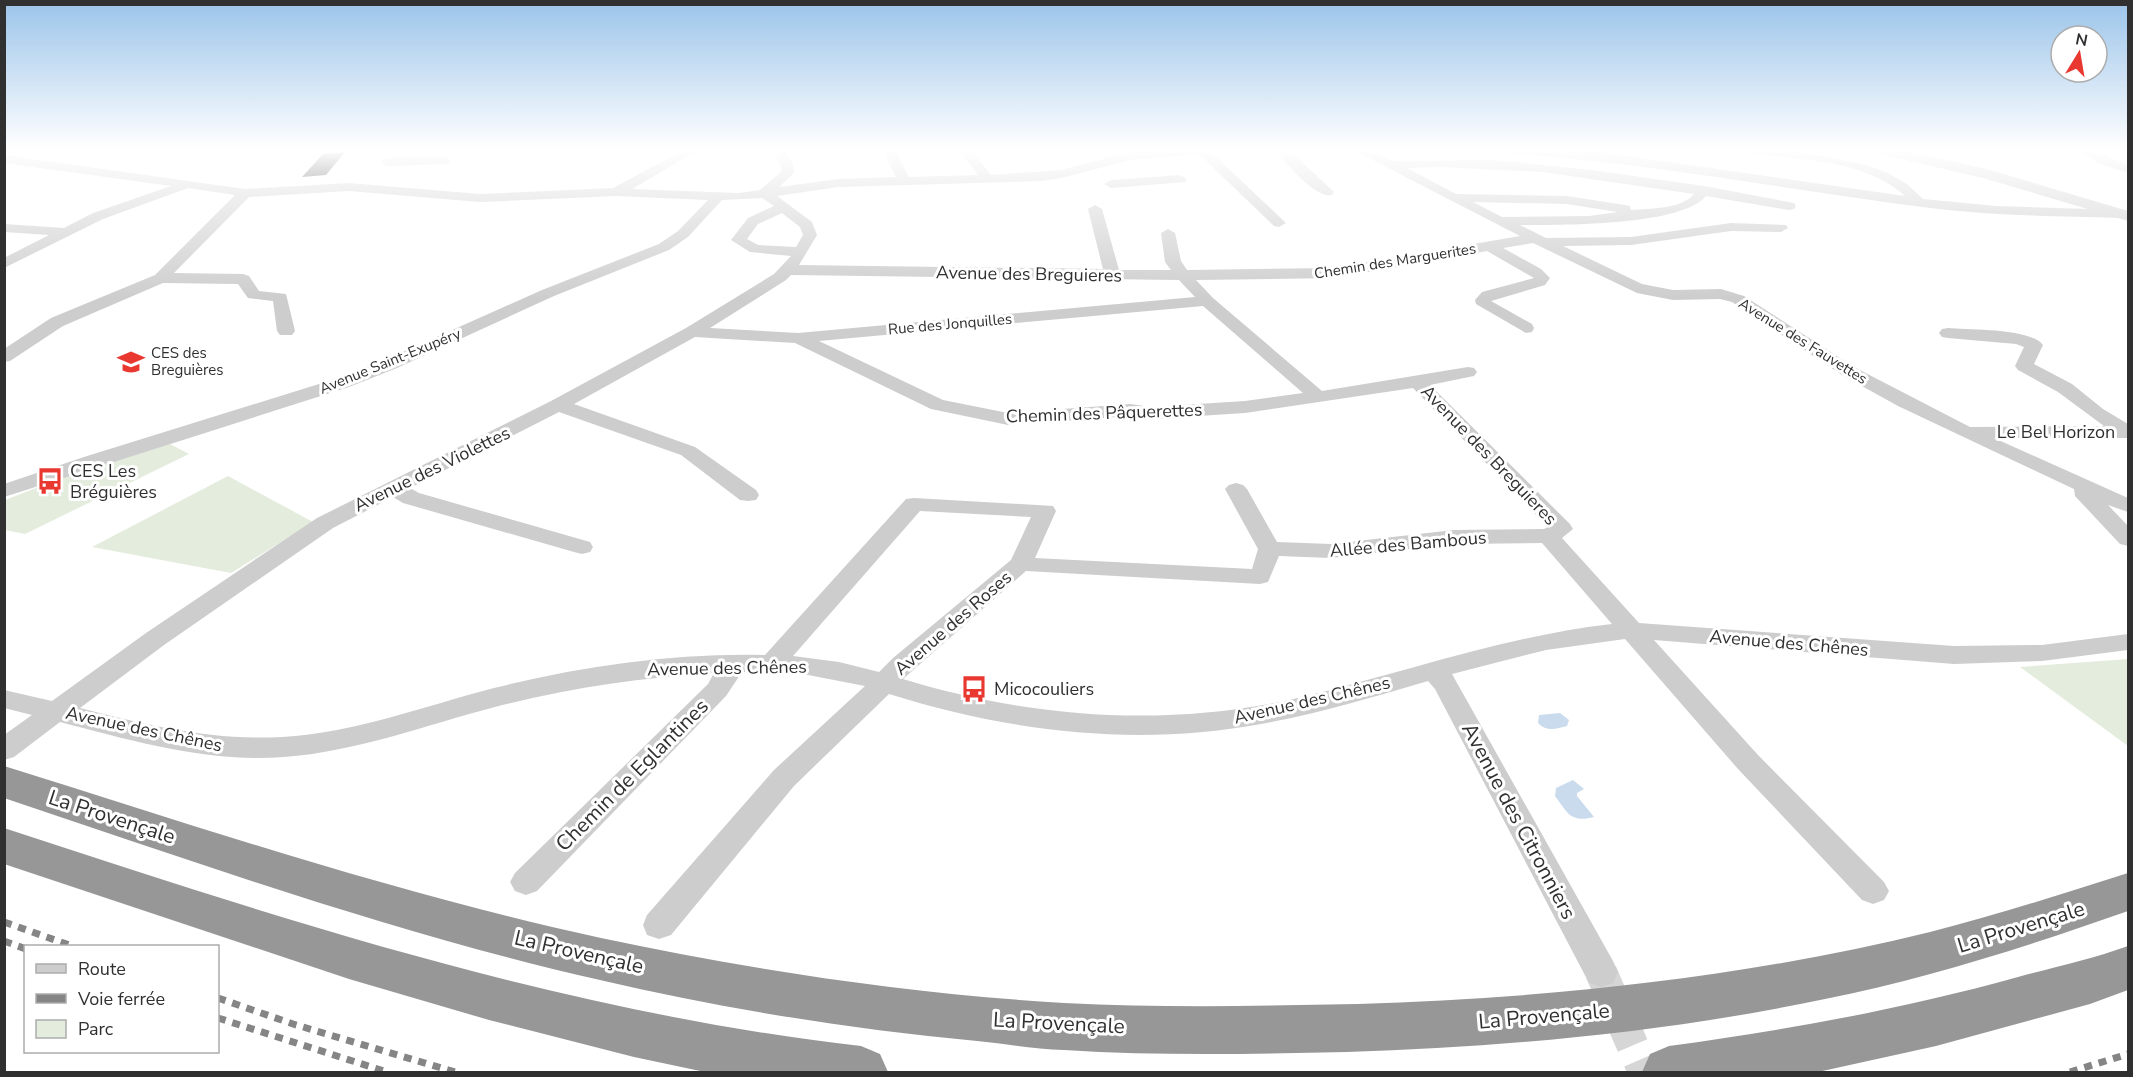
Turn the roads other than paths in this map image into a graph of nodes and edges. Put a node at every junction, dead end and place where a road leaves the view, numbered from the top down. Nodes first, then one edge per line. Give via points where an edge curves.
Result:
1 (144, 199) edge
2 (239, 199) edge
3 (716, 199) edge
4 (773, 199) edge
5 (1256, 199) edge
6 (1456, 199) edge
7 (1525, 199) edge
8 (1695, 199) edge
9 (1753, 199) edge
10 (1900, 199) edge
11 (1916, 199) edge
12 (2056, 199) edge
13 (1919, 202) junction
14 (1789, 206) dead end
15 (2075, 206) junction
16 (784, 207) junction
17 (1095, 209) dead end
18 (1642, 212) junction
19 (2125, 215) edge
20 (1499, 221) junction
21 (1280, 223) dead end
22 (4, 228) edge
23 (1781, 228) dead end
24 (63, 232) junction
25 (1168, 233) dead end
26 (1538, 240) junction
27 (1489, 246) junction
28 (801, 252) junction
29 (4, 264) edge
30 (789, 270) junction
31 (1112, 274) junction
32 (1183, 275) junction
33 (161, 278) junction
34 (1207, 301) junction
35 (1526, 328) dead end
36 (286, 331) dead end
37 (692, 332) junction
38 (1947, 333) dead end
39 (798, 338) junction
40 (5, 357) edge
41 (1468, 372) dead end
42 (1417, 382) junction
43 (1318, 397) junction
44 (558, 405) junction
45 (1965, 432) junction
46 (2128, 432) edge
47 (2076, 483) junction
48 (394, 488) junction
49 (1236, 489) dead end
50 (4, 492) edge
51 (748, 495) dead end
52 (2128, 506) edge
53 (1548, 536) junction
54 (2128, 539) edge
55 (582, 547) dead end
56 (1269, 549) junction
57 (1021, 564) junction
58 (1630, 630) junction
59 (2127, 643) edge
60 (733, 664) junction
61 (771, 664) junction
62 (1435, 671) junction
63 (883, 684) junction
64 (4, 699) edge
65 (58, 711) junction
66 (4, 750) edge
67 (4, 782) edge
68 (4, 846) edge
69 (526, 882) dead end
70 (1873, 891) dead end
71 (2128, 892) edge
72 (659, 925) dead end
73 (2128, 968) edge
74 (1601, 972) tunnel mouth
75 (861, 1072) edge
76 (1669, 1072) edge

1 - 24 street
2 - 33 street
3 - 50 street, Avenue Saint-Exupéry via 683,234 664,246 391,364
4 - 16 street, Avenue des Violettes
5 - 21 street
6 - 20 street, Avenue des Fauvettes
7 - 18 street via 1567,200
8 - 18 street via 1690,205
9 - 14 street
10 - 13 street
11 - 13 street
12 - 15 street
13 - 15 street via 1975,208
15 - 19 street
16 - 28 street, Avenue des Violettes via 809,229
16 - 28 street via 753,221 738,240 755,249
17 - 31 street
18 - 20 street via 1589,220
20 - 26 street, Avenue des Fauvettes
22 - 24 street
23 - 26 street, Chemin des Marguerites via 1731,227 1631,241
24 - 29 street
25 - 32 street via 1173,262
26 - 27 street, Chemin des Marguerites
26 - 45 street, Avenue des Fauvettes via 1643,290 1673,295 1722,294 1738,299 1848,371
27 - 32 street, Chemin des Marguerites via 1334,273
27 - 35 street via 1542,278 1483,300
28 - 30 street, Avenue des Violettes
30 - 31 street, Avenue des Breguieres
30 - 37 street, Avenue des Violettes
31 - 32 street, Avenue des Breguieres
32 - 34 street
33 - 36 street via 243,279 254,294 280,297
33 - 40 street via 57,322
34 - 39 street, Rue des Jonquilles
34 - 43 street
37 - 39 street, Rue des Jonquilles
37 - 44 street, Avenue des Violettes
38 - 46 street, Le Bel Horizon via 2030,342 2034,345 2024,366 2029,371 2065,388
39 - 43 street, Chemin des Pâquerettes via 938,405 1008,419 1245,407
41 - 42 street
42 - 43 street, Avenue des Breguieres
42 - 53 street, Avenue des Breguieres via 1562,529
44 - 48 street, Avenue des Violettes
44 - 51 street via 688,452
45 - 46 street, Le Bel Horizon
45 - 47 street, Avenue des Fauvettes
47 - 52 street, Avenue des Fauvettes
47 - 54 street, Avenue des Fauvettes
48 - 55 street via 411,498
48 - 65 street, Avenue des Violettes via 311,532
49 - 56 street
53 - 56 street, Allée des Bambous via 1454,537 1331,551
53 - 58 street, Avenue des Breguieres
56 - 57 street via 1260,577
57 - 61 street, Avenue des Roses via 1045,511 914,504
57 - 63 street, Avenue des Roses
58 - 59 street, Avenue des Chênes via 1954,655 2042,653
58 - 62 street, Avenue des Chênes via 1577,635
58 - 70 street, Avenue des Breguieres via 1748,762
60 - 61 street, Avenue des Chênes
60 - 65 street, Avenue des Chênes via 567,679 358,734 279,747 201,745
60 - 69 street, Chemin de Eglantines via 717,690
61 - 63 street, Avenue des Chênes via 821,668
62 - 63 street, Avenue des Chênes via 1261,715 1140,725 1008,714
62 - 74 street, Avenue des Citronniers
63 - 72 street, Avenue des Roses via 784,778
64 - 65 street, Avenue des Chênes
65 - 66 street, Avenue des Violettes
67 - 71 highway, La Provençale via 292,875 600,959 801,997 925,1014 1071,1027 1417,1027 1575,1015 1713,997 1853,972 2049,921
68 - 75 highway via 310,947 480,996 639,1035 812,1067
73 - 76 highway via 1967,1016 1871,1039 1763,1060

